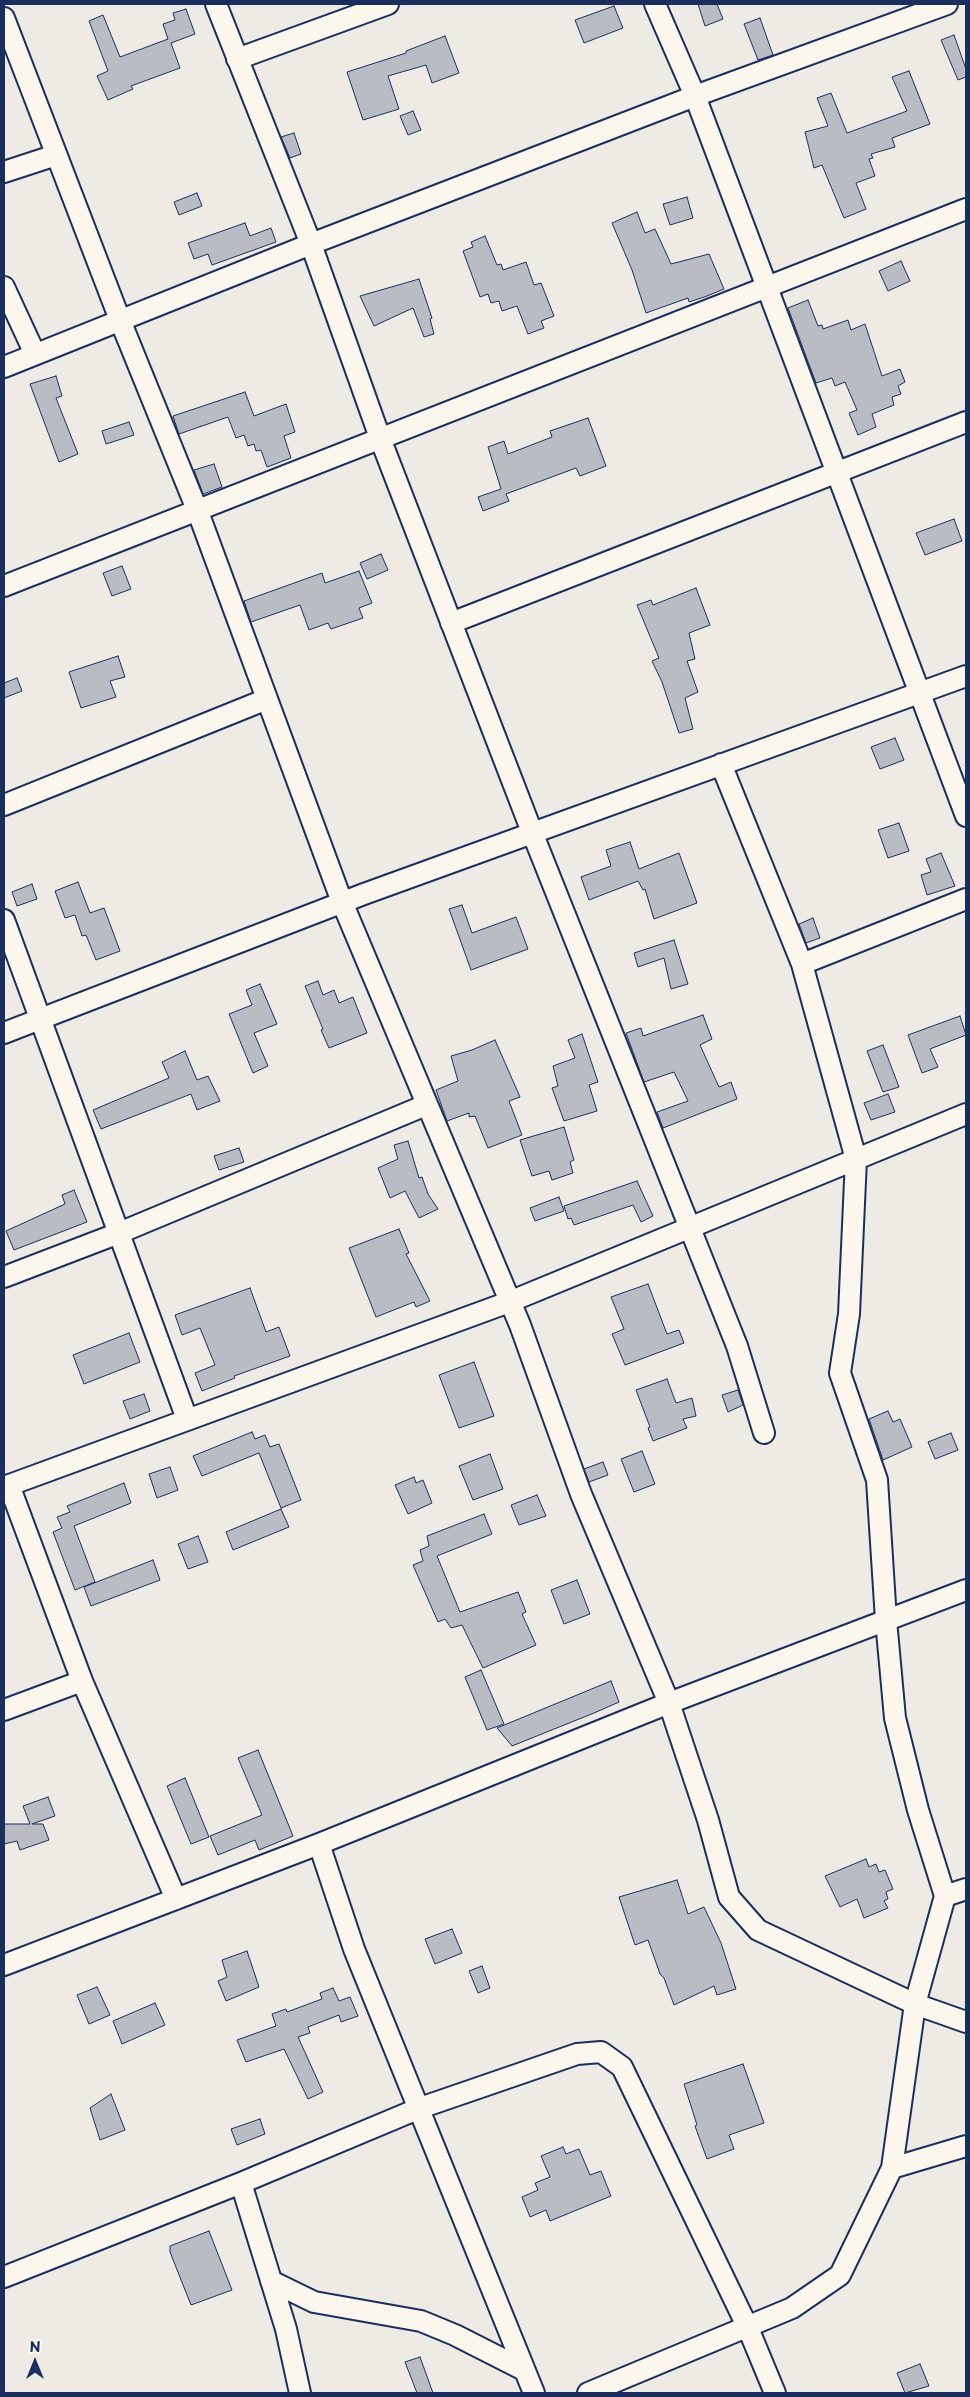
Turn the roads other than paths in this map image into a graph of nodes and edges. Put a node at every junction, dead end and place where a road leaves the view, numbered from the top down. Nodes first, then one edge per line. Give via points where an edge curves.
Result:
1 (216, 4) edge
2 (388, 4) edge
3 (655, 4) edge
4 (947, 4) edge
5 (4, 18) edge
6 (238, 58) junction
7 (695, 96) junction
8 (56, 155) junction
9 (4, 172) edge
10 (966, 210) edge
11 (311, 244) junction
12 (4, 287) edge
13 (766, 287) junction
14 (120, 320) junction
15 (35, 354) junction
16 (4, 367) edge
17 (966, 422) edge
18 (380, 438) junction
19 (836, 473) junction
20 (198, 512) junction
21 (4, 586) edge
22 (451, 623) junction
23 (966, 676) edge
24 (919, 693) junction
25 (267, 699) junction
26 (721, 764) junction
27 (4, 805) edge
28 (966, 816) edge
29 (532, 832) junction
30 (966, 899) edge
31 (342, 902) junction
32 (4, 920) edge
33 (802, 964) junction
34 (41, 1018) junction
35 (4, 1033) edge
36 (426, 1105) junction
37 (966, 1114) edge
38 (856, 1159) junction
39 (691, 1227) junction
40 (119, 1233) junction
41 (4, 1277) edge
42 (509, 1302) junction
43 (187, 1419) junction
44 (764, 1433) dead end
45 (6, 1486) edge
46 (966, 1590) edge
47 (886, 1620) junction
48 (82, 1681) junction
49 (669, 1703) junction
50 (4, 1710) edge
51 (319, 1844) junction
52 (966, 1889) edge
53 (945, 1896) junction
54 (176, 1899) junction
55 (4, 1965) edge
56 (915, 2004) junction
57 (966, 2022) edge
58 (420, 2108) junction
59 (966, 2146) edge
60 (892, 2168) junction
61 (241, 2183) junction
62 (4, 2277) edge
63 (271, 2281) junction
64 (748, 2328) junction
65 (524, 2370) junction
66 (300, 2393) edge
67 (534, 2393) edge
68 (588, 2393) edge
69 (775, 2393) edge

1 - 6 street
2 - 6 street
3 - 7 street
4 - 7 street
5 - 8 street
6 - 11 street
7 - 11 street
7 - 13 street
8 - 9 street
8 - 14 street
10 - 13 street
11 - 14 street
11 - 18 street
12 - 15 street
13 - 18 street
13 - 19 street
14 - 15 street
14 - 20 street
15 - 16 street
17 - 19 street
18 - 20 street
18 - 22 street
19 - 22 street
19 - 24 street
20 - 21 street
20 - 25 street
22 - 29 street
23 - 24 street
24 - 26 street
24 - 28 street
25 - 27 street
25 - 31 street
26 - 29 street
26 - 33 street
29 - 31 street
29 - 39 street
30 - 33 street
31 - 34 street
31 - 36 street
32 - 34 street
33 - 38 street
34 - 35 street
34 - 40 street
36 - 40 street
36 - 42 street
37 - 38 street
38 - 39 street
38 - 47 street via 849,1314 840,1373 878,1480
39 - 42 street
39 - 44 street via 737,1346
40 - 41 street
40 - 43 street
42 - 43 street
42 - 49 street via 580,1494
43 - 45 street
45 - 48 street
46 - 47 street
47 - 49 street
47 - 53 street via 895,1718 918,1810
48 - 50 street
48 - 54 street
49 - 51 street
49 - 56 street via 708,1820 729,1897 758,1930
51 - 54 street
51 - 58 street via 354,1949
52 - 53 street
53 - 56 street
54 - 55 street
56 - 57 street
56 - 60 street
58 - 61 street
58 - 64 street via 577,2054 601,2052 622,2067
58 - 65 street
59 - 60 street
60 - 64 street via 840,2275 792,2308
61 - 62 street
61 - 63 street
63 - 65 street via 314,2302 421,2321
63 - 66 street
64 - 68 street
64 - 69 street
65 - 67 street

